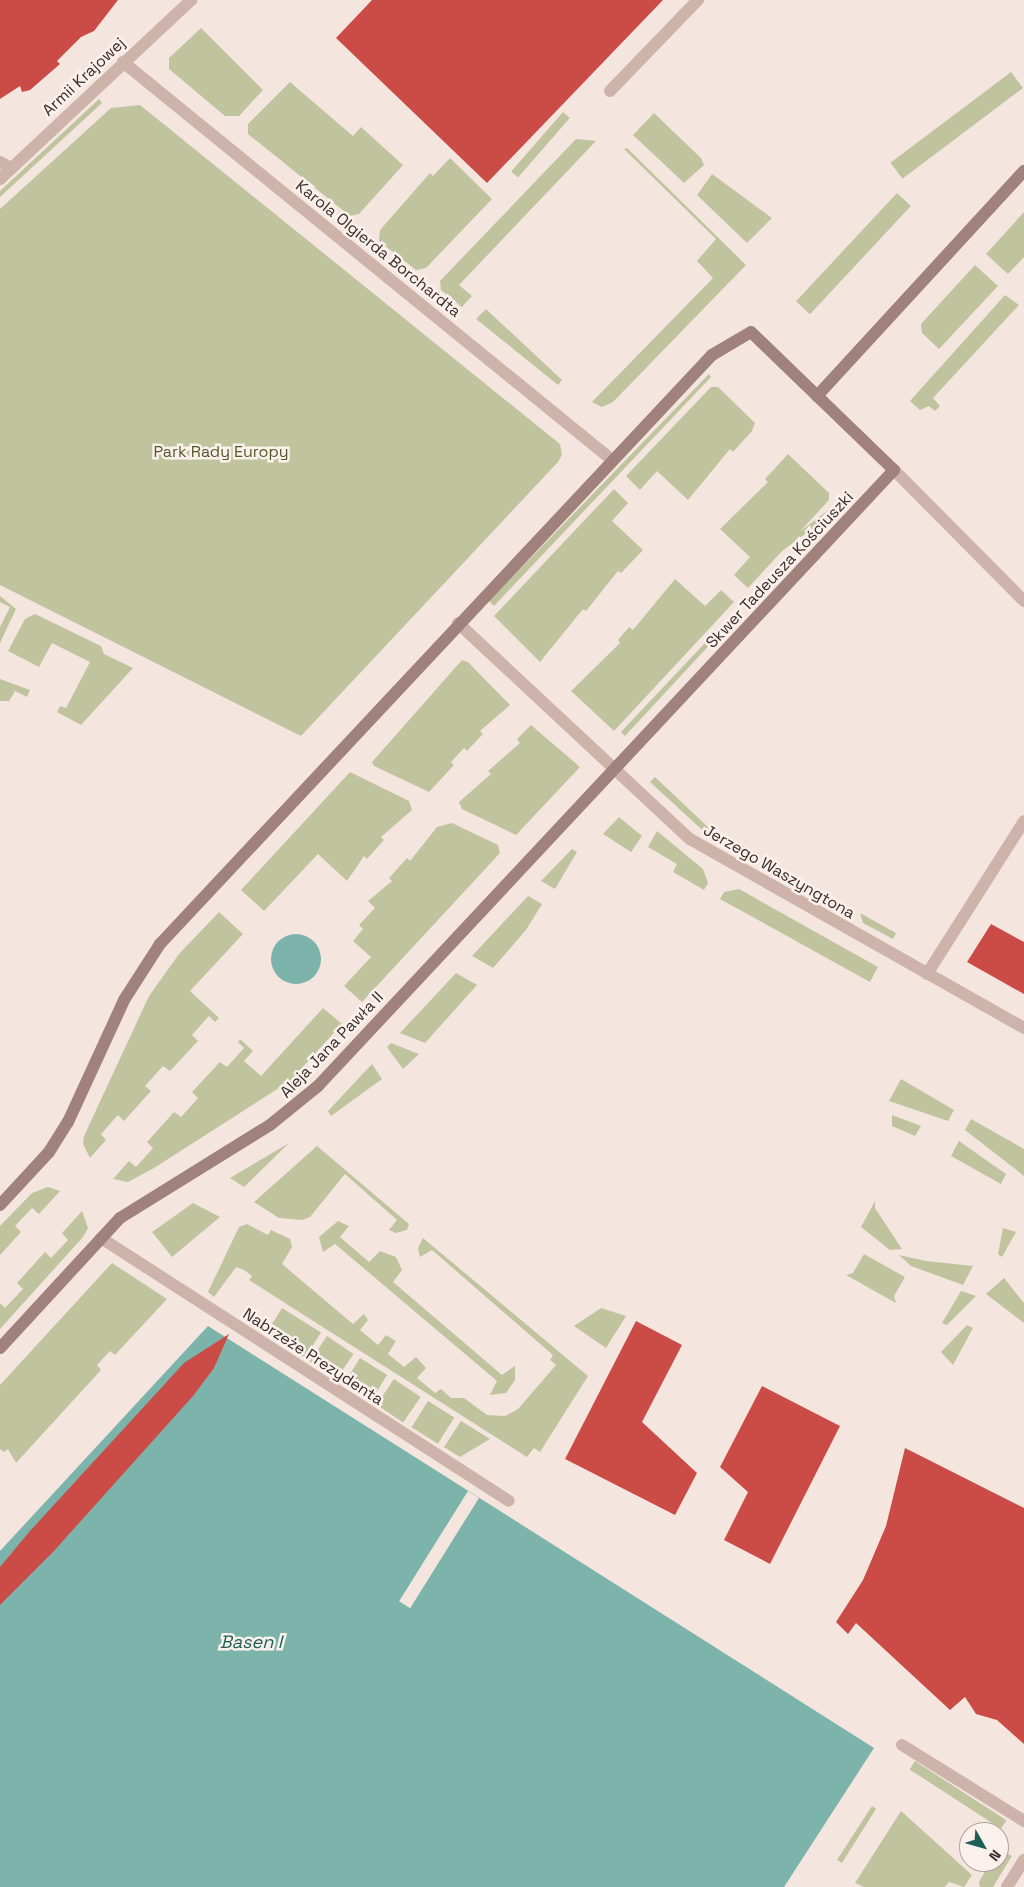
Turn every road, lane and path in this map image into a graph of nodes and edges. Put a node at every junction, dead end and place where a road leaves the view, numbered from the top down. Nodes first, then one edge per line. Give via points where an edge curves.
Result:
1 (191, 0) edge
2 (698, 0) edge
3 (123, 62) junction
4 (610, 92) dead end
5 (6, 165) edge
6 (1024, 170) edge
7 (0, 178) edge
8 (817, 396) junction
9 (612, 460) junction
10 (894, 470) junction
11 (1024, 601) edge
12 (458, 623) junction
13 (614, 767) junction
14 (1024, 821) edge
15 (927, 974) junction
16 (1024, 1028) edge
17 (0, 1205) edge
18 (101, 1238) junction
19 (0, 1348) edge
20 (509, 1502) dead end
21 (902, 1745) dead end
22 (1024, 1821) edge
23 (1024, 1860) edge
24 (1007, 1887) edge

1 - 3 street, Armii Krajowej
2 - 4 street
3 - 5 street, Armii Krajowej
3 - 9 street, Karola Olgierda Borchardta
5 - 7 street, Armii Krajowej
6 - 8 street
8 - 9 street via 751,332 700,366
8 - 10 street
9 - 12 street
10 - 11 street
10 - 13 street, Skwer Tadeusza Kościuszki via 688,694
12 - 13 street, Jerzego Waszyngtona
12 - 17 street via 160,944 124,1000 68,1122 49,1152
13 - 15 street, Jerzego Waszyngtona via 690,839 714,855
13 - 18 street, Aleja Jana Pawła II via 294,1109 120,1218
14 - 15 street
15 - 16 street, Jerzego Waszyngtona
18 - 19 street, Aleja Jana Pawła II
18 - 20 street, Nabrzeże Prezydenta
21 - 22 street
23 - 24 street

